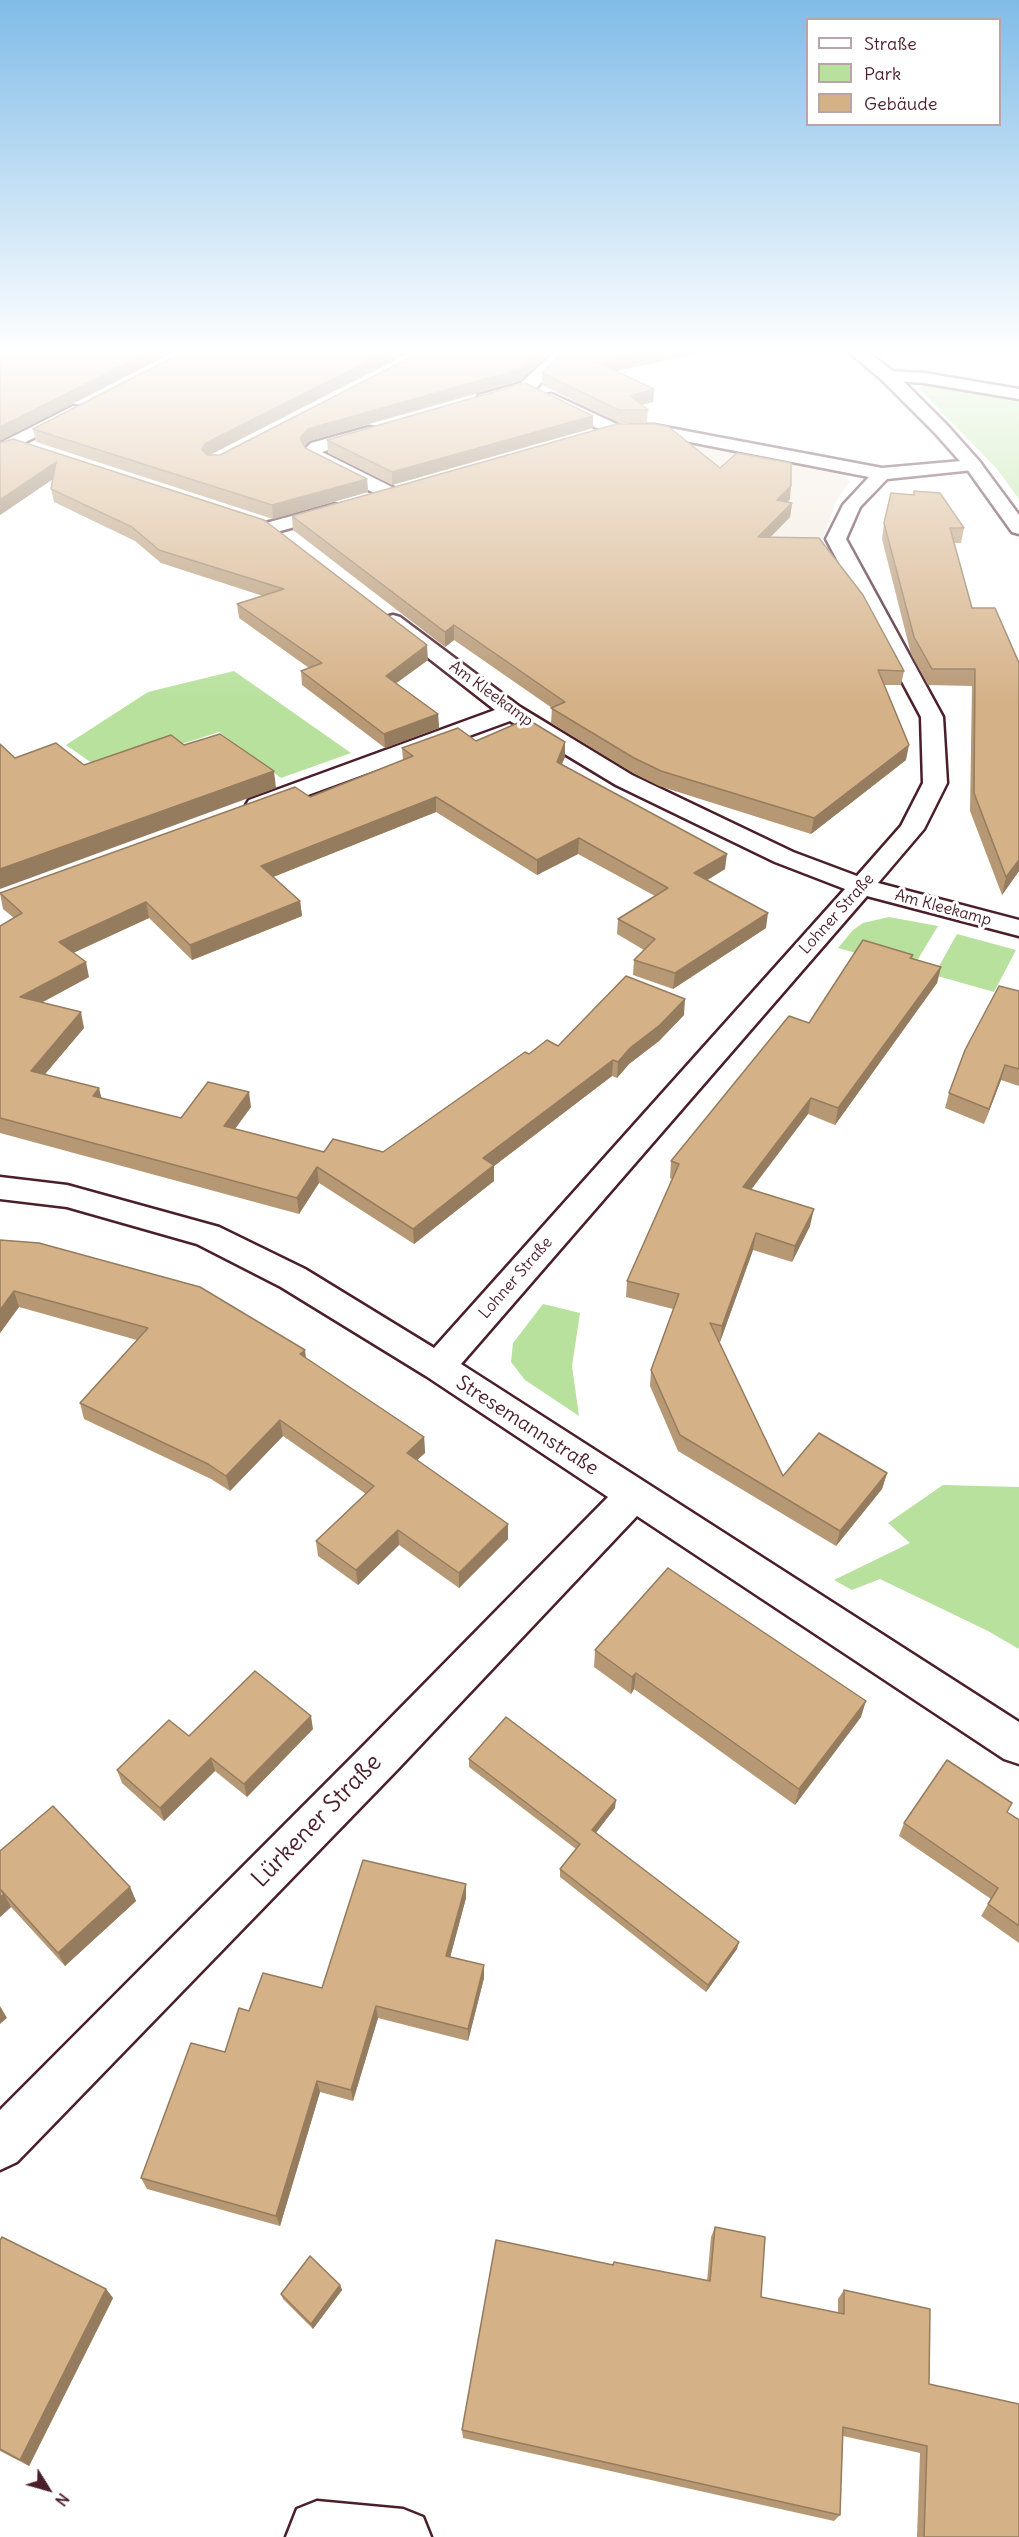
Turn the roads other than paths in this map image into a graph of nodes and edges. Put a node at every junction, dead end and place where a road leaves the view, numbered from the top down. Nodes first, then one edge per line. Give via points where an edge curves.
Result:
1 (340, 466) edge
2 (843, 466) edge
3 (959, 466) edge
4 (974, 466) edge
5 (882, 474) junction
6 (370, 500) edge
7 (348, 506) edge
8 (251, 519) edge
9 (1019, 528) edge
10 (376, 608) edge
11 (512, 712) junction
12 (232, 814) edge
13 (863, 887) junction
14 (1019, 928) edge
15 (0, 1188) edge
16 (438, 1367) junction
17 (632, 1496) junction
18 (1019, 1745) edge
19 (0, 2145) edge
20 (314, 2537) edge
21 (403, 2537) edge

1 - 6 street via 400,492
2 - 5 street
3 - 5 street
4 - 9 street
5 - 13 street, Lohner Straße via 852,505 836,539 932,717 935,783 912,829
7 - 8 street via 282,534
10 - 11 street, Am Kleekamp
11 - 12 street
11 - 13 street, Am Kleekamp via 624,780 784,857
13 - 14 street, Am Kleekamp
13 - 16 street, Lohner Straße via 788,967
15 - 16 street, Stresemannstraße via 67,1196 208,1235 293,1278
16 - 17 street, Stresemannstraße
17 - 18 street, Stresemannstraße
17 - 19 street, Lürkener Straße
20 - 21 street via 317,2529

